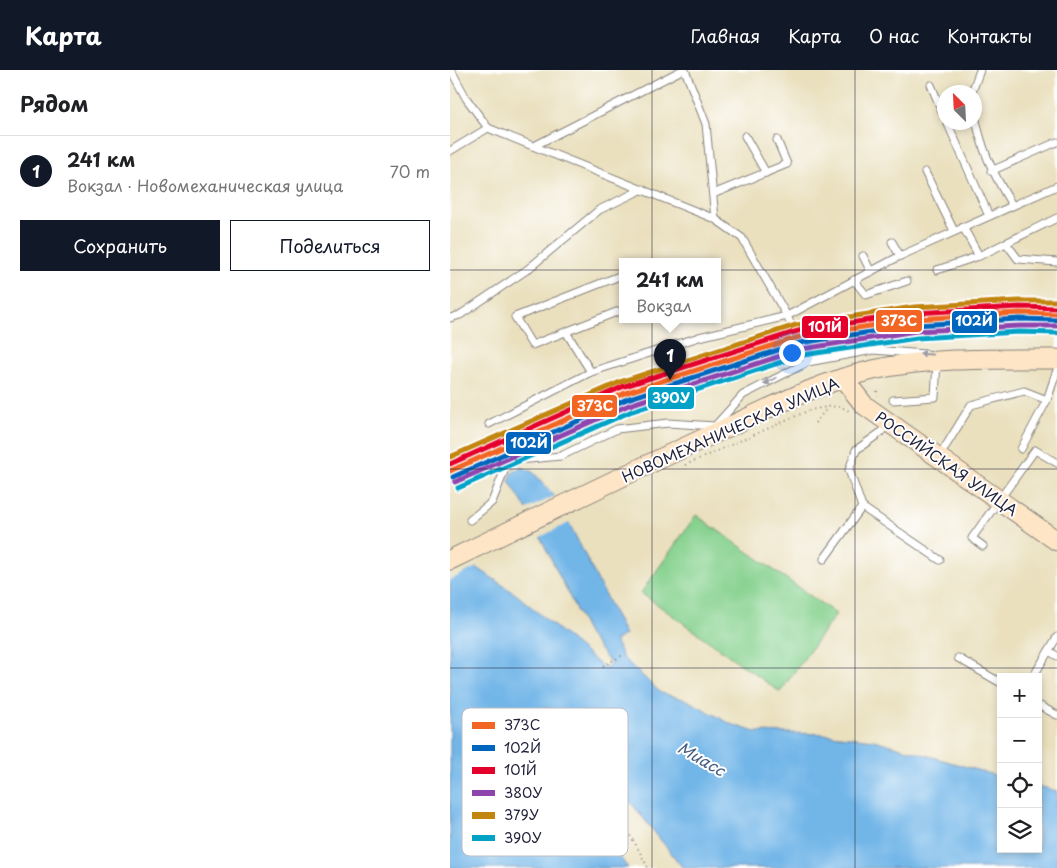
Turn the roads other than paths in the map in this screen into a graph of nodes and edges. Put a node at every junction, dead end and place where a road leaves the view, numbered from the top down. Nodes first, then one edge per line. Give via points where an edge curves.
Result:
1 (451, 70) edge
2 (683, 70) edge
3 (980, 70) edge
4 (930, 85) dead end
5 (975, 85) edge
6 (937, 100) edge
7 (488, 128) junction
8 (951, 130) edge
9 (978, 130) edge
10 (746, 136) dead end
11 (777, 140) dead end
12 (1057, 142) edge
13 (534, 146) junction
14 (450, 151) edge
15 (991, 171) junction
16 (925, 172) dead end
17 (766, 173) junction
18 (1057, 186) edge
19 (643, 189) junction
20 (713, 194) junction
21 (1012, 205) junction
22 (989, 216) junction
23 (716, 219) junction
24 (1056, 220) edge
25 (963, 227) junction
26 (954, 231) junction
27 (892, 242) dead end
28 (1006, 243) junction
29 (863, 256) dead end
30 (900, 256) junction
31 (978, 256) junction
32 (1057, 262) edge
33 (937, 270) dead end
34 (872, 272) junction
35 (619, 276) edge
36 (854, 280) junction
37 (907, 281) dead end
38 (619, 311) dead end
39 (787, 316) junction
40 (450, 318) edge
41 (566, 332) junction
42 (1057, 359) edge
43 (992, 360) junction
44 (808, 362) junction
45 (937, 362) junction
46 (1057, 370) edge
47 (591, 372) junction
48 (843, 378) junction
49 (894, 400) dead end
50 (1047, 400) junction
51 (889, 422) junction
52 (489, 424) dead end
53 (708, 433) junction
54 (1021, 449) dead end
55 (939, 458) junction
56 (1057, 463) edge
57 (998, 501) junction
58 (862, 507) junction
59 (470, 520) dead end
60 (1057, 541) edge
61 (983, 546) dead end
62 (824, 559) dead end
63 (450, 560) edge
64 (940, 560) dead end
65 (1057, 637) edge
66 (1049, 651) junction
67 (1057, 656) edge
68 (958, 658) dead end
69 (1035, 673) edge
70 (997, 681) edge
71 (1042, 707) edge
72 (1057, 715) edge

1 - 7 lane
2 - 13 lane
2 - 20 lane via 706,124
3 - 5 lane
4 - 6 lane
7 - 13 lane
7 - 14 lane
8 - 22 lane
9 - 15 lane
10 - 17 lane
11 - 17 lane via 787,164
12 - 15 lane
13 - 19 lane
15 - 21 lane
16 - 26 lane
17 - 20 lane
18 - 21 lane
19 - 23 lane
19 - 40 lane via 599,210 528,269 460,315
20 - 23 lane
21 - 22 lane
22 - 25 lane
23 - 39 lane via 742,238
24 - 28 lane
25 - 26 lane
25 - 31 lane
26 - 30 lane
27 - 30 lane
28 - 31 lane
28 - 32 lane via 1018,259
29 - 34 lane
30 - 34 lane
31 - 33 lane
34 - 36 lane
35 - 41 lane via 515,317 532,344
36 - 37 lane via 866,295
36 - 39 lane
38 - 41 lane
39 - 44 lane
39 - 47 lane via 699,337
41 - 47 lane
42 - 43 main road, НОВОМЕХАНИЧЕСКАЯ УЛИЦА
43 -> 44 lane via 873,350
43 - 45 main road, НОВОМЕХАНИЧЕСКАЯ УЛИЦА
44 -> 53 lane via 743,395
45 - 48 main road, НОВОМЕХАНИЧЕСКАЯ УЛИЦА via 875,370
45 - 49 lane via 935,397
46 - 50 lane
47 - 52 lane
48 - 51 main road, РОССИЙСКАЯ УЛИЦА via 864,404
48 - 53 main road, НОВОМЕХАНИЧЕСКАЯ УЛИЦА
50 - 54 lane
50 - 55 lane via 1024,391 971,405
51 - 55 main road, РОССИЙСКАЯ УЛИЦА
51 - 58 lane via 880,433 856,450 849,470
53 - 59 lane via 668,424 617,429 561,456 519,460 505,469 492,502
53 - 63 main road, НОВОМЕХАНИЧЕСКАЯ УЛИЦА
55 - 57 main road, РОССИЙСКАЯ УЛИЦА
56 - 57 lane via 1035,450
57 - 60 main road, РОССИЙСКАЯ УЛИЦА
57 - 61 lane via 972,538
58 - 62 lane
58 - 64 lane
65 - 66 lane
66 - 67 lane
66 - 69 lane
68 - 70 lane
71 - 72 lane

